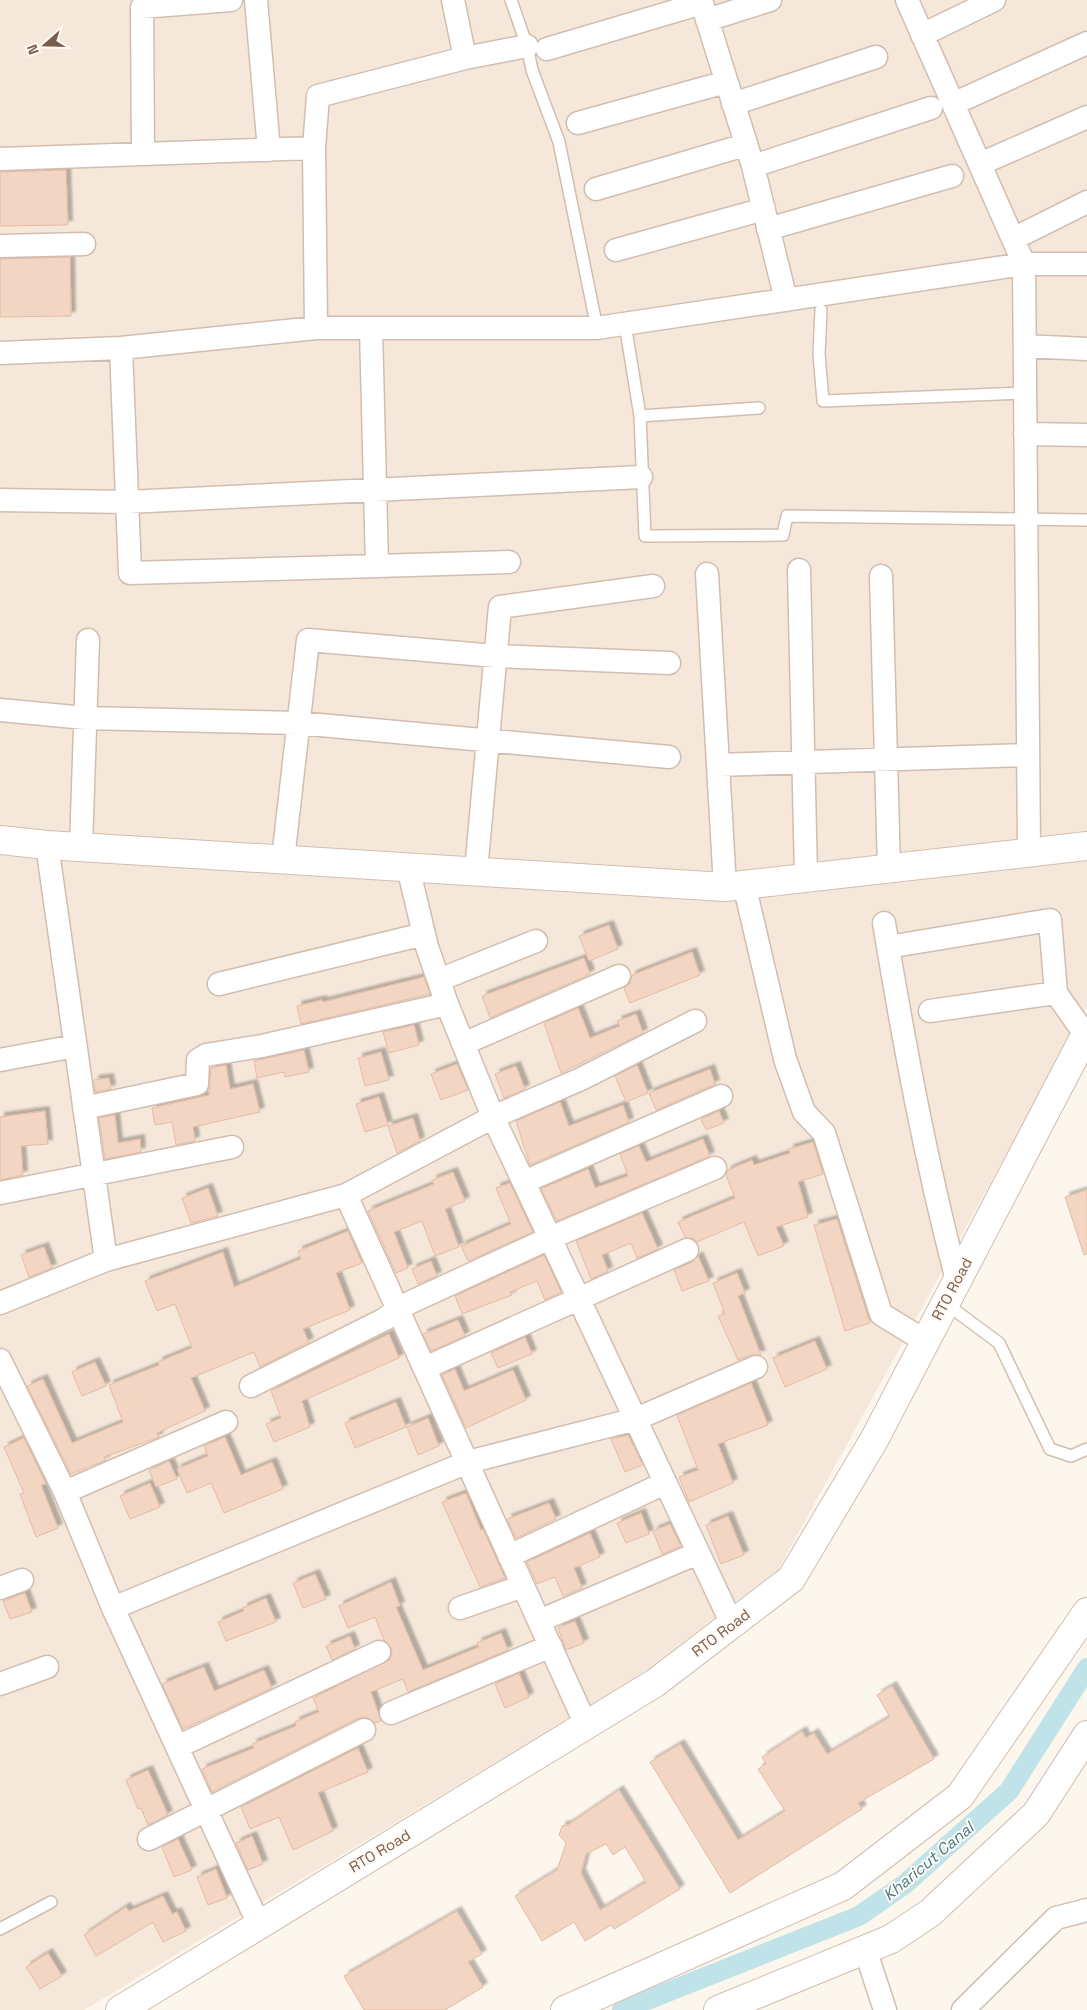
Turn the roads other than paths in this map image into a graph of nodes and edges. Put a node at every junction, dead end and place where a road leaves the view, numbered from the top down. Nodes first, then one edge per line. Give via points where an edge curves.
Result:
1 (231, 0) edge
2 (256, 0) edge
3 (453, 0) edge
4 (511, 0) edge
5 (770, 0) edge
6 (907, 0) edge
7 (994, 0) edge
8 (703, 8) edge
9 (922, 35) junction
10 (1087, 43) edge
11 (537, 48) junction
12 (876, 57) dead end
13 (465, 58) junction
14 (726, 82) junction
15 (732, 104) junction
16 (953, 104) junction
17 (931, 108) dead end
18 (1087, 117) edge
19 (578, 123) dead end
20 (314, 148) junction
21 (268, 150) junction
22 (143, 154) junction
23 (749, 155) junction
24 (0, 159) edge
25 (980, 164) junction
26 (952, 176) dead end
27 (596, 189) dead end
28 (1087, 202) edge
29 (766, 219) junction
30 (1013, 239) junction
31 (84, 244) dead end
32 (0, 246) edge
33 (616, 250) dead end
34 (1024, 264) junction
35 (1087, 264) edge
36 (786, 300) junction
37 (821, 310) dead end
38 (624, 324) junction
39 (316, 328) junction
40 (371, 328) junction
41 (597, 328) junction
42 (1025, 346) junction
43 (121, 348) junction
44 (1087, 349) edge
45 (0, 353) edge
46 (1025, 393) junction
47 (759, 408) dead end
48 (640, 416) junction
49 (1025, 434) junction
50 (1087, 435) edge
51 (642, 477) junction
52 (375, 489) junction
53 (0, 500) edge
54 (127, 502) junction
55 (1026, 520) junction
56 (1087, 520) edge
57 (509, 562) dead end
58 (377, 566) junction
59 (799, 570) dead end
60 (707, 574) dead end
61 (881, 576) dead end
62 (652, 586) dead end
63 (88, 640) dead end
64 (496, 656) junction
65 (669, 663) dead end
66 (0, 710) edge
67 (86, 718) junction
68 (298, 723) junction
69 (488, 742) junction
70 (1028, 755) junction
71 (669, 757) dead end
72 (885, 760) junction
73 (804, 762) junction
74 (718, 765) junction
75 (0, 840) edge
76 (47, 845) junction
77 (1087, 846) edge
78 (81, 847) junction
79 (1029, 851) junction
80 (283, 859) junction
81 (408, 867) junction
82 (889, 869) junction
83 (476, 871) junction
84 (806, 877) junction
85 (734, 886) junction
86 (884, 923) dead end
87 (424, 934) junction
88 (536, 942) dead end
89 (888, 947) junction
90 (618, 976) dead end
91 (438, 980) junction
92 (219, 984) dead end
93 (1056, 993) junction
94 (447, 1004) junction
95 (930, 1011) dead end
96 (695, 1021) dead end
97 (1086, 1035) edge
98 (463, 1044) junction
99 (75, 1046) junction
100 (0, 1060) edge
101 (721, 1096) dead end
102 (84, 1108) junction
103 (493, 1116) junction
104 (232, 1147) dead end
105 (715, 1168) dead end
106 (94, 1176) junction
107 (524, 1182) junction
108 (0, 1193) edge
109 (346, 1195) junction
110 (550, 1238) junction
111 (688, 1250) dead end
112 (106, 1260) junction
113 (951, 1292) junction
114 (579, 1299) junction
115 (0, 1304) edge
116 (398, 1308) junction
117 (925, 1341) junction
118 (0, 1360) edge
119 (756, 1367) dead end
120 (425, 1368) junction
121 (251, 1386) dead end
122 (636, 1419) junction
123 (226, 1422) dead end
124 (1087, 1449) edge
125 (468, 1462) junction
126 (665, 1483) junction
127 (65, 1492) junction
128 (698, 1553) junction
129 (509, 1556) junction
130 (22, 1580) dead end
131 (523, 1586) junction
132 (0, 1588) edge
133 (113, 1608) junction
134 (460, 1608) dead end
135 (1087, 1612) edge
136 (540, 1621) junction
137 (732, 1624) junction
138 (551, 1646) junction
139 (379, 1652) dead end
140 (47, 1667) dead end
141 (0, 1684) edge
142 (391, 1713) dead end
143 (586, 1726) junction
144 (364, 1730) dead end
145 (1087, 1735) edge
146 (177, 1747) junction
147 (206, 1811) junction
148 (149, 1839) dead end
149 (51, 1902) dead end
150 (1087, 1910) edge
151 (259, 1925) junction
152 (0, 1929) edge
153 (866, 1949) junction
154 (120, 2010) edge
155 (565, 2010) edge
156 (718, 2010) edge
157 (885, 2010) edge
158 (963, 2010) edge

1 - 22 street via 142,7
2 - 21 street
3 - 13 street
4 - 11 lane
5 - 8 street
6 - 9 street
7 - 9 street
8 - 11 street
8 - 14 street
9 - 16 street
10 - 16 street
11 - 13 street
11 - 41 lane via 532,70 559,142
12 - 15 street
13 - 20 street via 318,96
14 - 15 street
14 - 19 street
15 - 23 street
16 - 25 street
17 - 23 street
18 - 25 street
20 - 21 street
20 - 39 street
21 - 22 street
22 - 24 street
23 - 27 street
23 - 29 street
25 - 30 street
26 - 29 street
28 - 30 street
29 - 33 street
29 - 36 street
30 - 34 street
31 - 32 street
34 - 35 street
34 - 36 street
34 - 42 street
36 - 38 street
37 - 46 lane via 819,354 823,401
38 - 41 street
38 - 48 lane
39 - 40 street
39 - 43 street
40 - 41 street
40 - 52 street
42 - 44 street
42 - 46 street
43 - 45 street
43 - 54 street
46 - 49 street
47 - 48 lane
48 - 51 lane
49 - 50 street
49 - 55 street
51 - 52 street
51 - 55 lane via 645,536 783,535 787,516
52 - 54 street
52 - 58 street
53 - 54 street
54 - 58 street via 130,573
55 - 56 lane
55 - 70 street
57 - 58 street
59 - 73 street
60 - 74 street
61 - 72 street
62 - 64 street via 500,607
63 - 67 street
64 - 65 street
64 - 68 street via 308,640
64 - 69 street
66 - 67 street
67 - 68 street
67 - 78 street
68 - 69 street
68 - 80 street
69 - 71 street
69 - 83 street
70 - 72 street
70 - 79 street
72 - 73 street
72 - 82 street
73 - 74 street
73 - 84 street
74 - 85 street
75 - 76 street
76 - 78 street
76 - 99 street
77 - 79 street
78 - 80 street
79 - 82 street
80 - 81 street
81 - 83 street
81 - 87 street
82 - 84 street
83 - 85 street
84 - 85 street
85 - 117 street via 785,1059 804,1112 824,1133 881,1314
86 - 89 street
87 - 91 street
87 - 92 street
88 - 91 street
89 - 93 street via 1050,920
89 - 113 street via 942,1222
90 - 98 street
91 - 94 street
93 - 95 street
93 - 97 street
94 - 98 street
94 - 102 street via 262,1046 206,1055 198,1060 197,1084
96 - 103 street via 581,1079
97 - 113 street, RTO Road
98 - 103 street
99 - 100 street
99 - 102 street
101 - 107 street
102 - 106 street
103 - 107 street
103 - 109 street
104 - 106 street
105 - 110 street
106 - 108 street
106 - 112 street
107 - 110 street
109 - 112 street
109 - 116 street
110 - 114 street
110 - 116 street
111 - 114 street
112 - 115 street
113 - 117 street, RTO Road
113 - 124 lane via 999,1343 1050,1449 1071,1456
114 - 120 street
114 - 122 street
116 - 120 street
116 - 121 street via 386,1319
117 - 137 street, RTO Road via 874,1440 791,1579
118 - 127 street
119 - 122 street
120 - 125 street
122 - 125 street
122 - 126 street
123 - 127 street
125 - 129 street
125 - 133 street
126 - 128 street
126 - 129 street
127 - 133 street
128 - 136 street
128 - 137 street
129 - 131 street
130 - 132 street
131 - 134 street
131 - 136 street
133 - 146 street
135 - 155 street via 960,1796 843,1886
136 - 138 street
137 - 143 street, RTO Road via 655,1683
138 - 142 street
138 - 143 street
139 - 146 street
140 - 141 street
143 - 151 street, RTO Road
144 - 147 street
145 - 153 street via 1036,1814 930,1913 891,1938
146 - 147 street
147 - 148 street
147 - 151 street
149 - 152 lane
150 - 158 street via 1056,1918
151 - 154 street, RTO Road
153 - 156 street
153 - 157 street

